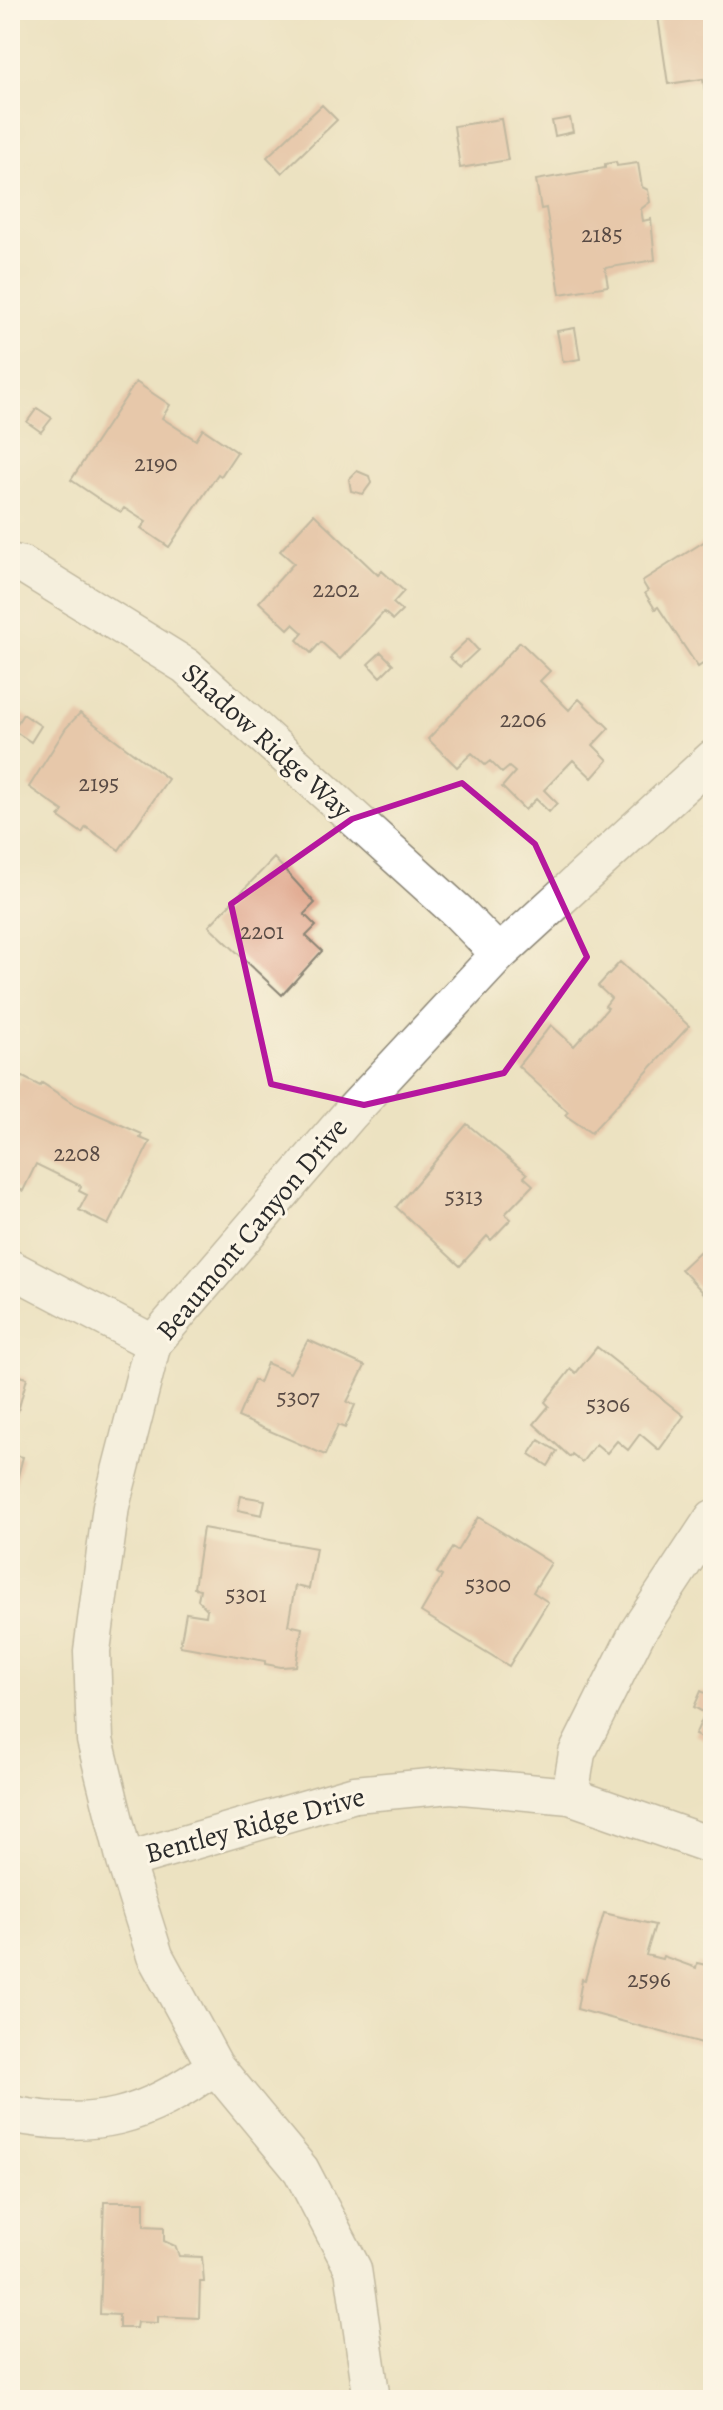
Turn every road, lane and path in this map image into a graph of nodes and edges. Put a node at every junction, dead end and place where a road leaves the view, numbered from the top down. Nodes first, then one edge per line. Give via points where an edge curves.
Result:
1 (10, 562) edge
2 (713, 758) edge
3 (499, 954) junction
4 (10, 1268) edge
5 (153, 1343) junction
6 (713, 1518) edge
7 (570, 1796) junction
8 (713, 1846) edge
9 (125, 1861) junction
10 (215, 2066) junction
11 (10, 2114) edge
12 (372, 2400) edge

1 - 3 street, Shadow Ridge Way via 23,565 186,666
2 - 3 street, Beaumont Canyon Drive
3 - 5 street, Beaumont Canyon Drive via 349,1115
4 - 5 street
5 - 9 street, Beaumont Canyon Drive via 111,1506 92,1651 95,1740
6 - 7 street via 637,1633 577,1753
7 - 8 street, Bentley Ridge Drive
7 - 9 street, Bentley Ridge Drive via 451,1785 355,1794
9 - 10 street, Beaumont Canyon Drive via 155,1956
10 - 11 street via 176,2095 123,2117 57,2123
10 - 12 street, Beaumont Canyon Drive via 301,2170 353,2269

